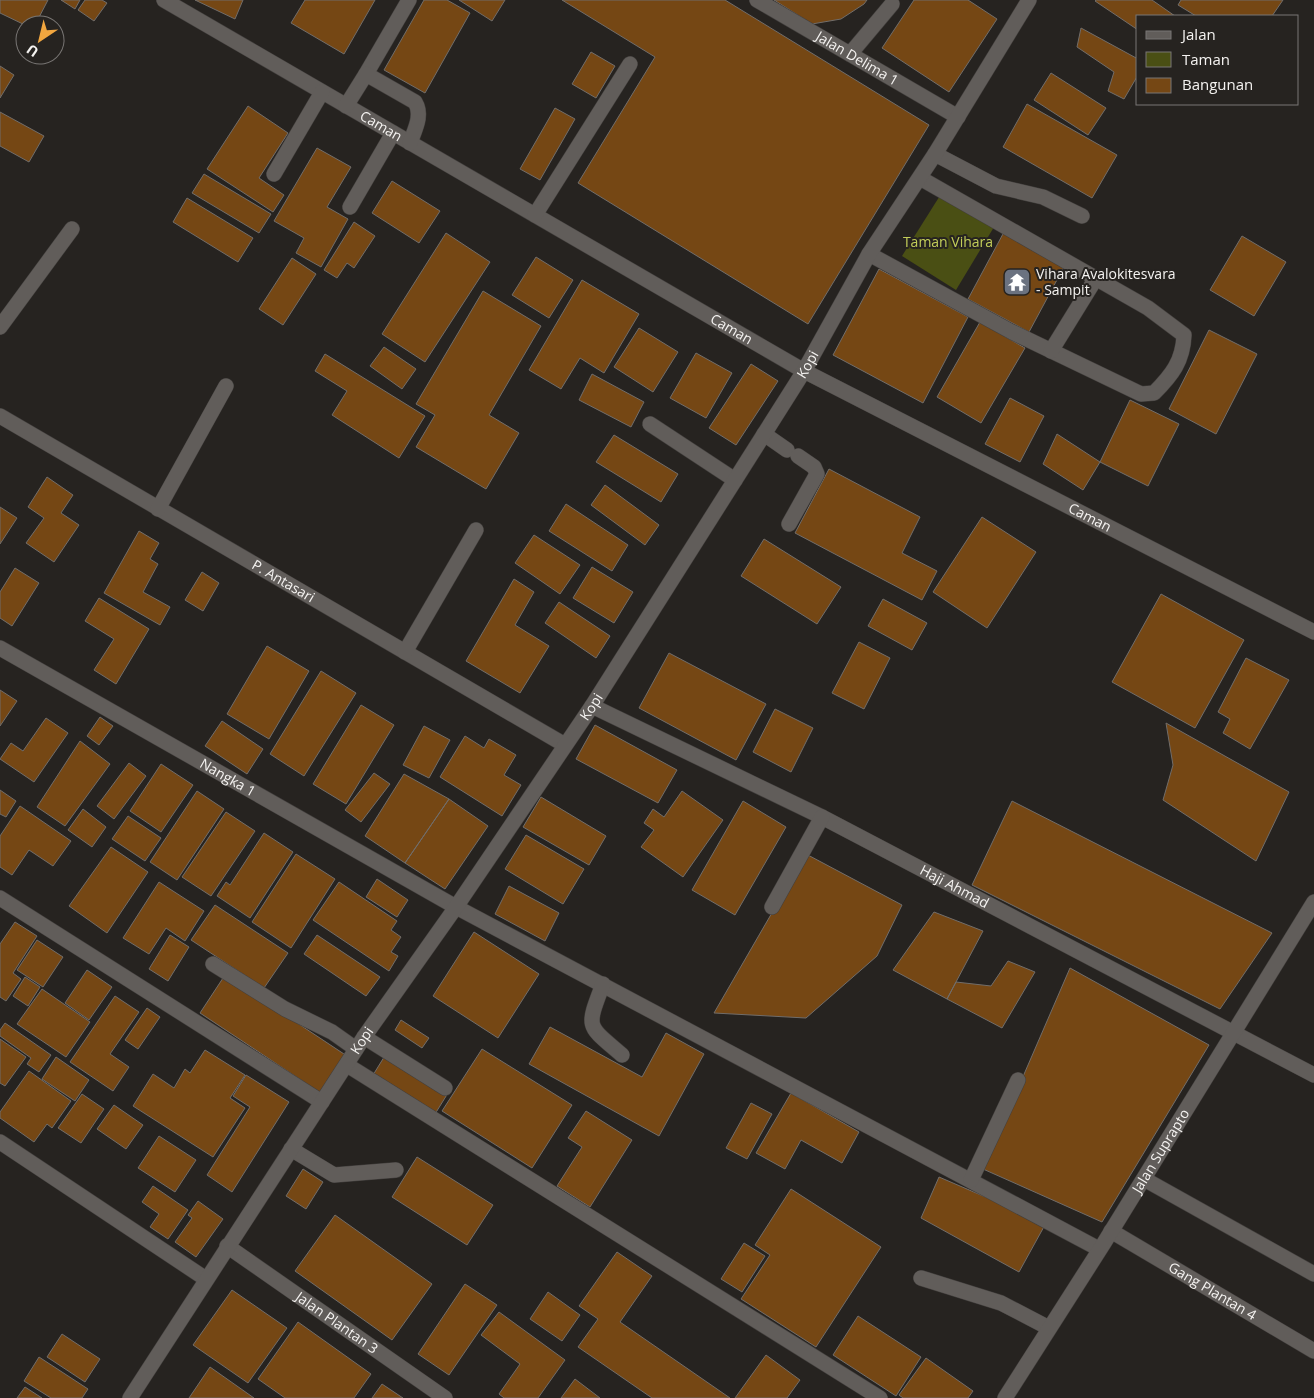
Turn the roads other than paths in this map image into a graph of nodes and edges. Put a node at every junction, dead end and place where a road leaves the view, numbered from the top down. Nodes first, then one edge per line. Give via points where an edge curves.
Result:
1 (164, 0) edge
2 (409, 0) edge
3 (757, 0) edge
4 (1029, 0) edge
5 (892, 4) dead end
6 (850, 54) junction
7 (630, 64) dead end
8 (366, 74) junction
9 (322, 92) junction
10 (346, 106) junction
11 (958, 117) junction
12 (393, 133) junction
13 (410, 143) junction
14 (935, 154) junction
15 (274, 174) dead end
16 (920, 178) junction
17 (350, 208) dead end
18 (536, 215) junction
19 (1082, 216) dead end
20 (72, 229) dead end
21 (869, 254) junction
22 (1096, 278) junction
23 (0, 327) edge
24 (1051, 351) junction
25 (804, 371) junction
26 (226, 386) dead end
27 (0, 416) edge
28 (650, 424) dead end
29 (764, 434) junction
30 (735, 480) junction
31 (158, 509) junction
32 (789, 524) dead end
33 (476, 530) dead end
34 (1314, 632) edge
35 (0, 648) edge
36 (405, 652) junction
37 (592, 706) junction
38 (566, 745) junction
39 (822, 817) junction
40 (0, 898) edge
41 (1314, 902) edge
42 (456, 906) junction
43 (772, 907) dead end
44 (213, 964) dead end
45 (602, 984) junction
46 (1233, 1032) junction
47 (360, 1043) junction
48 (622, 1055) dead end
49 (346, 1065) junction
50 (1314, 1075) edge
51 (1018, 1080) dead end
52 (445, 1088) dead end
53 (322, 1102) junction
54 (0, 1142) edge
55 (291, 1149) junction
56 (396, 1170) dead end
57 (1144, 1178) junction
58 (971, 1180) junction
59 (1111, 1231) junction
60 (228, 1246) junction
61 (1100, 1249) junction
62 (1314, 1274) edge
63 (921, 1278) dead end
64 (206, 1279) junction
65 (1049, 1328) junction
66 (1314, 1351) edge
67 (130, 1398) edge
68 (445, 1398) edge
69 (880, 1398) edge
70 (1005, 1398) edge

1 - 9 street, Caman
2 - 8 street
3 - 6 street, Jalan Delima 1
4 - 11 street, Kopi
5 - 6 street
6 - 11 street, Jalan Delima 1
7 - 18 street
8 - 10 street
8 - 13 street via 415,102 419,110
9 - 10 street, Caman
9 - 15 street
10 - 12 street, Caman
11 - 14 street, Kopi
12 - 13 street, Caman
12 - 17 street
13 - 18 street, Caman
14 - 16 street, Kopi
14 - 19 street via 996,186 1043,196
16 - 21 street, Kopi
16 - 22 street
18 - 25 street, Caman
20 - 23 street
21 - 24 street
21 - 25 street, Kopi
22 - 24 street
22 - 24 street via 1148,308 1184,335 1183,353 1167,380 1154,393 1141,394
25 - 29 street, Kopi
25 - 34 street, Caman
26 - 31 street
27 - 31 street, P. Antasari
28 - 30 street
29 - 30 street, Kopi
29 - 32 street via 814,466 816,474
30 - 37 street, Kopi
31 - 36 street, P. Antasari
33 - 36 street
35 - 42 street, Nangka 1
36 - 38 street, P. Antasari
37 - 38 street, Kopi
37 - 39 street, Haji Ahmad
38 - 42 street, Kopi
39 - 43 street
39 - 46 street, Haji Ahmad
40 - 53 street
41 - 46 street, Jalan Suprapto
42 - 45 street, Nangka 1
42 - 47 street, Kopi
44 - 47 street via 285,1009
45 - 48 street via 591,1017 594,1031
45 - 58 street, Nangka 1
46 - 50 street, Haji Ahmad
46 - 57 street, Jalan Suprapto
47 - 49 street, Kopi
47 - 52 street
49 - 53 street, Kopi
49 - 69 street
51 - 58 street
53 - 55 street, Kopi
54 - 64 street
55 - 56 street via 334,1174
55 - 60 street, Kopi
57 - 59 street, Jalan Suprapto
57 - 62 street
58 - 61 street, Nangka 1
59 - 61 street, Jalan Suprapto
59 - 66 street, Gang Plantan 4
60 - 64 street, Kopi
60 - 68 street, Jalan Plantan 3
61 - 65 street, Jalan Suprapto
63 - 65 street via 1001,1303
64 - 67 street, Kopi
65 - 70 street, Jalan Suprapto

